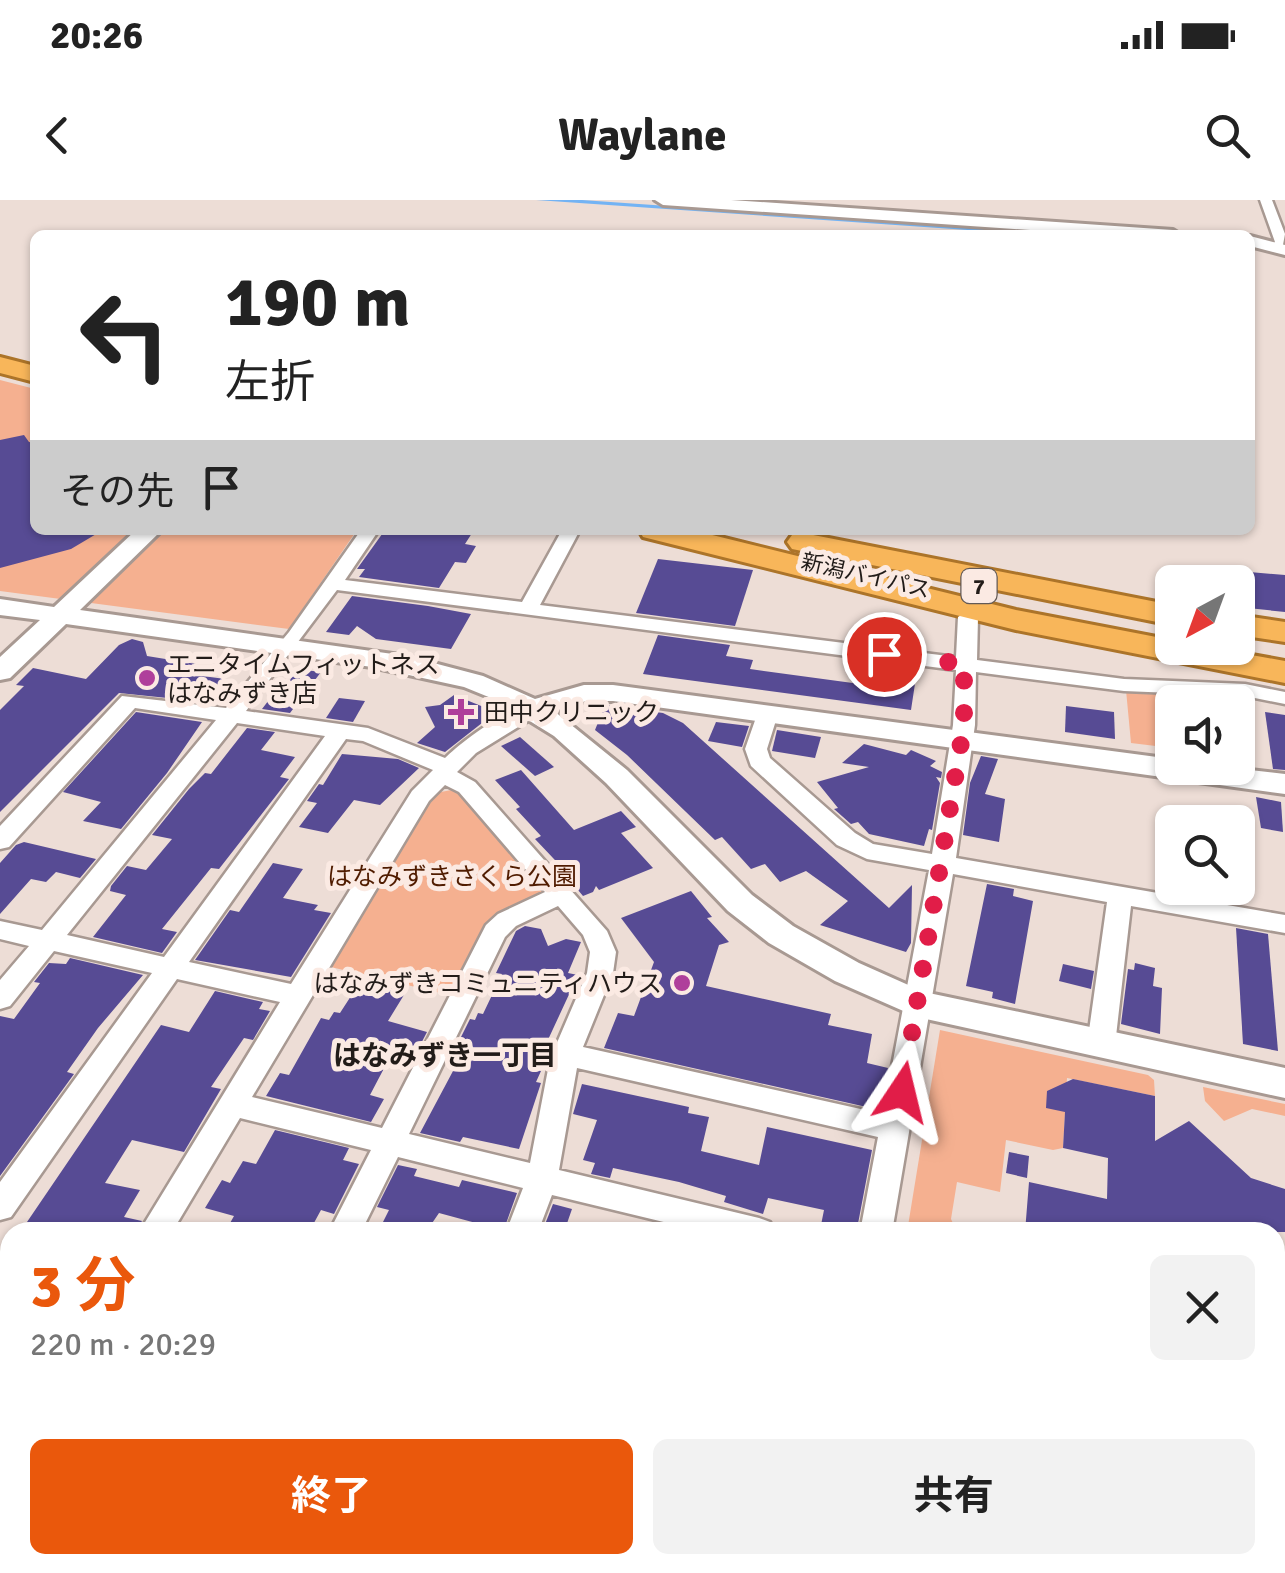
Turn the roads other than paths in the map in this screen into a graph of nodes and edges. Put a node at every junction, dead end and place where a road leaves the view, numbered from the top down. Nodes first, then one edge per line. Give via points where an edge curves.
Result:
1 (663, 200) edge
2 (1266, 200) edge
3 (1279, 219) edge
4 (1100, 230) edge
5 (1255, 241) edge
6 (1281, 248) edge
7 (0, 348) edge
8 (30, 356) edge
9 (0, 365) edge
10 (30, 373) edge
11 (145, 535) edge
12 (366, 535) edge
13 (566, 535) edge
14 (674, 535) edge
15 (698, 535) edge
16 (768, 535) edge
17 (788, 540) junction
18 (332, 584) junction
19 (0, 607) edge
20 (528, 610) junction
21 (1155, 612) edge
22 (60, 615) junction
23 (968, 617) dead end
24 (1155, 622) edge
25 (1255, 628) edge
26 (1285, 632) edge
27 (1155, 637) edge
28 (1255, 639) edge
29 (1285, 645) edge
30 (287, 648) junction
31 (1255, 655) edge
32 (1285, 660) edge
33 (964, 664) junction
34 (0, 672) edge
35 (1285, 672) edge
36 (1285, 698) edge
37 (533, 708) junction
38 (768, 714) junction
39 (231, 715) junction
40 (340, 731) junction
41 (961, 741) junction
42 (445, 770) junction
43 (1285, 784) edge
44 (0, 840) edge
45 (942, 866) junction
46 (562, 894) junction
47 (1120, 896) junction
48 (1285, 924) edge
49 (0, 930) edge
50 (48, 940) junction
51 (171, 968) junction
52 (298, 996) junction
53 (0, 999) edge
54 (917, 1004) junction
55 (1101, 1045) junction
56 (566, 1054) junction
57 (1285, 1083) edge
58 (232, 1104) junction
59 (895, 1129) junction
60 (390, 1144) junction
61 (542, 1179) junction
62 (0, 1207) edge
63 (161, 1222) edge
64 (350, 1222) edge
65 (526, 1222) edge
66 (689, 1222) edge
67 (878, 1222) edge

1 - 4 street
2 - 3 street
3 - 6 street
5 - 6 street
7 - 8 highway
9 - 10 highway
11 - 22 street
12 - 18 street
13 - 20 street
14 - 35 highway via 1016,620
15 - 27 highway, 新潟バイパス / 7
16 - 17 highway, 新潟バイパス / 7
17 - 21 highway
17 - 24 highway, 新潟バイパス / 7
18 - 20 street
18 - 30 street
19 - 22 street
20 - 33 street
22 - 30 street
22 - 34 street
23 - 33 street
25 - 26 highway
28 - 29 highway
30 - 37 street via 430,671
30 - 39 street
31 - 32 highway
33 - 36 street
33 - 41 street
37 - 38 street via 584,693 613,693
37 - 42 street
37 - 54 street via 596,758 766,924 824,962
38 - 41 street
38 - 45 street via 756,749 759,761 846,840 867,851
39 - 40 street
39 - 44 street via 130,701
39 - 50 street
40 - 42 street via 368,734
40 - 51 street
41 - 43 street
41 - 45 street
42 - 46 street via 467,786
42 - 52 street via 420,796
45 - 47 street
45 - 54 street
46 - 56 street via 603,952
46 - 60 street via 495,932
47 - 48 street
47 - 55 street
49 - 50 street
50 - 51 street
50 - 53 street
51 - 52 street
51 - 62 street
52 - 58 street
54 - 55 street
54 - 59 street
55 - 57 street
56 - 59 street
56 - 61 street
58 - 60 street
58 - 63 street
59 - 67 street
60 - 61 street
60 - 64 street
61 - 65 street
61 - 66 street

